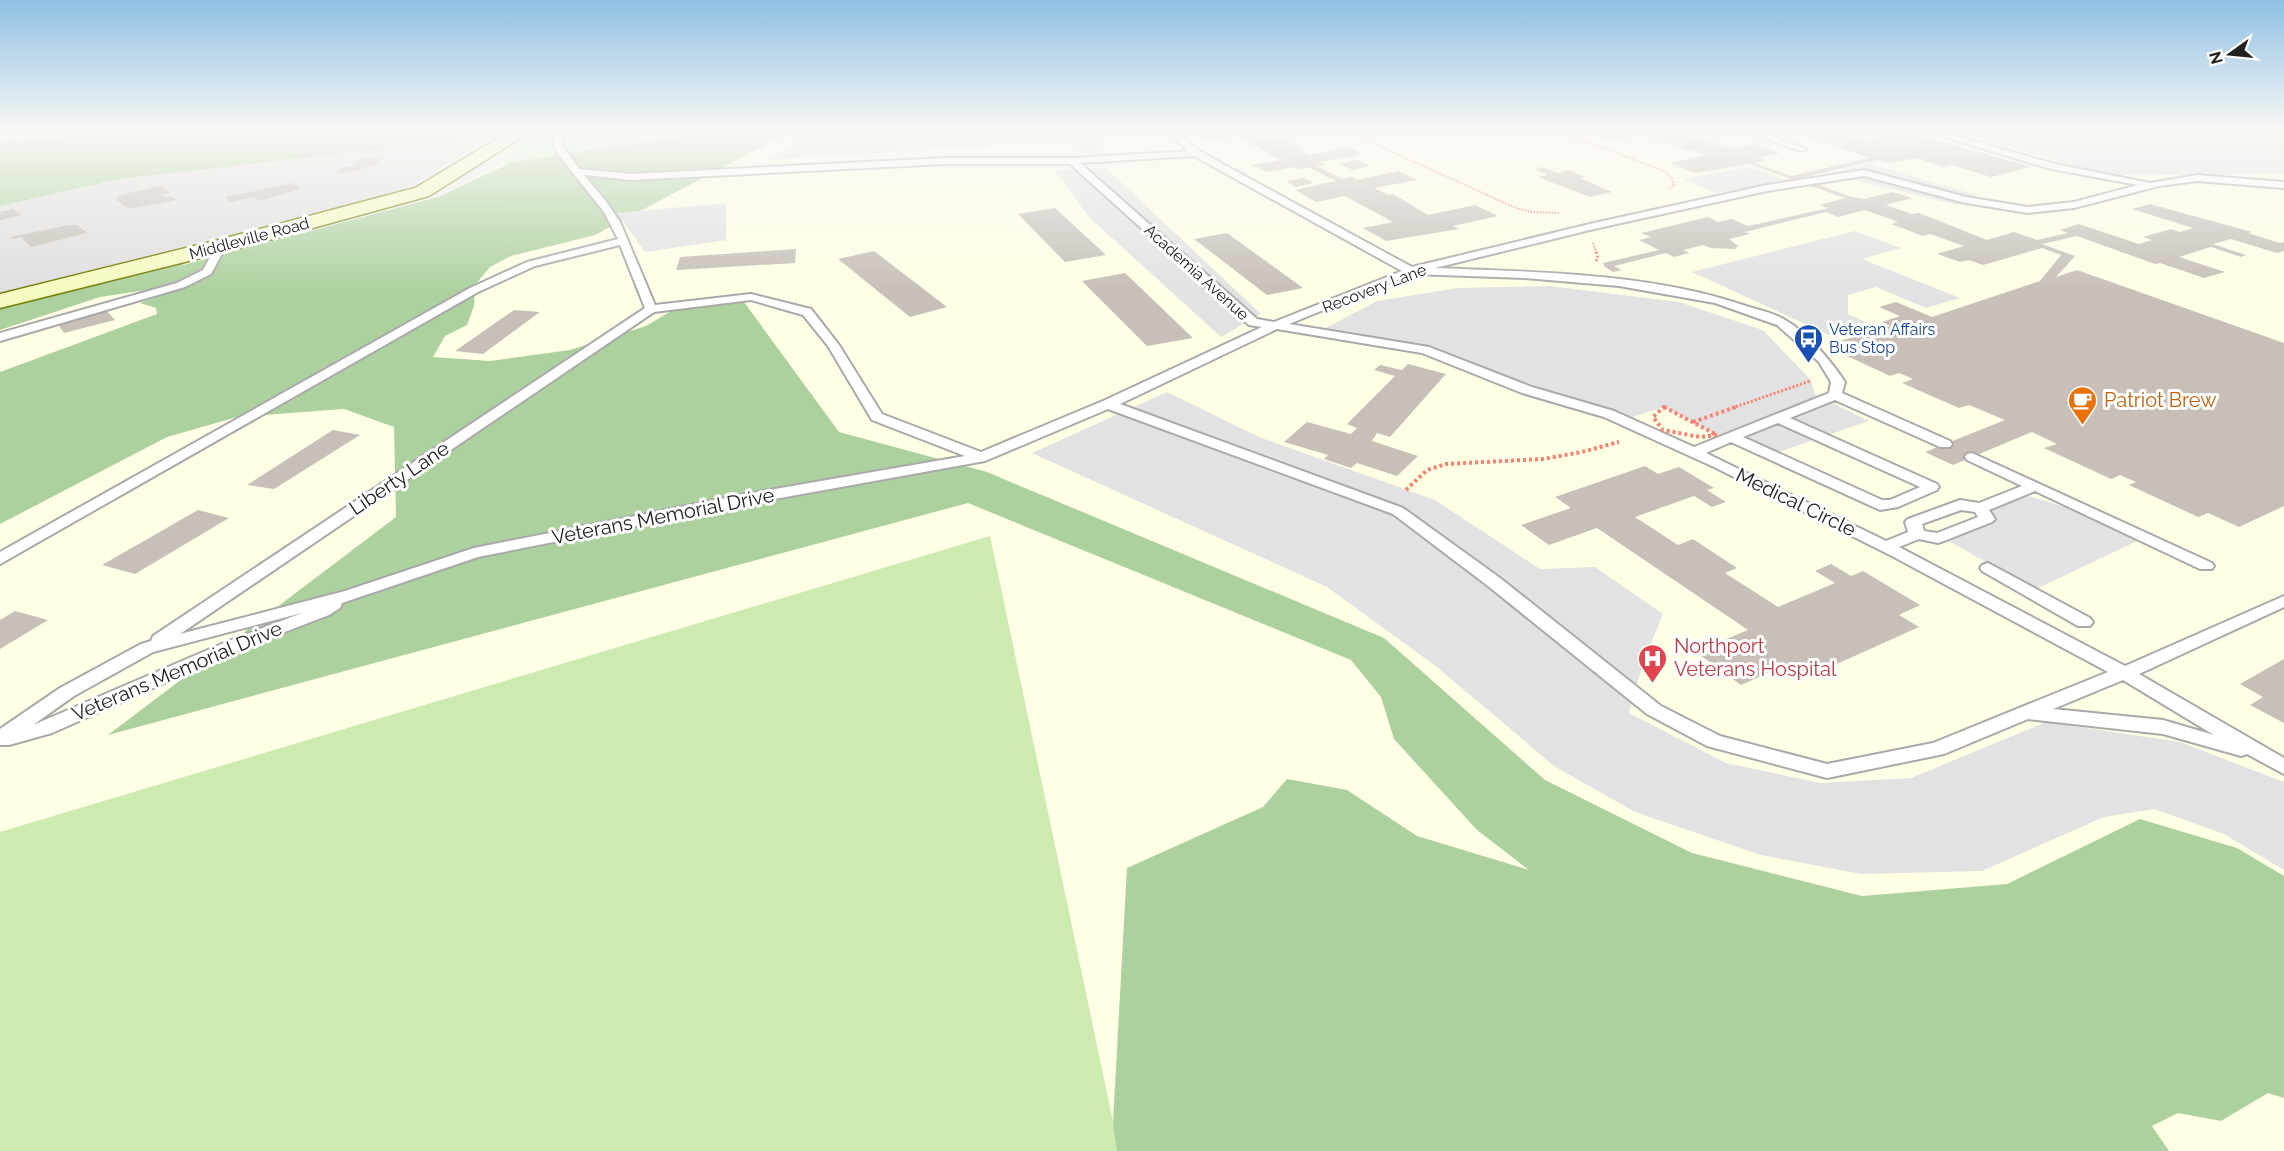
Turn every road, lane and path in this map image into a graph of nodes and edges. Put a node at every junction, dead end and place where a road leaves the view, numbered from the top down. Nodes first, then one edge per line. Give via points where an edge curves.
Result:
1 (436, 184) edge
2 (587, 184) edge
3 (1098, 184) edge
4 (1252, 184) edge
5 (1462, 184) edge
6 (1674, 184) edge
7 (1791, 184) edge
8 (1904, 184) edge
9 (2143, 184) edge
10 (2159, 184) edge
11 (2268, 184) edge
12 (2150, 185) junction
13 (2284, 185) edge
14 (1669, 189) dead end
15 (1583, 229) junction
16 (623, 241) junction
17 (221, 246) junction
18 (1594, 264) dead end
19 (1411, 271) junction
20 (0, 301) edge
21 (651, 309) junction
22 (1272, 327) junction
23 (0, 337) edge
24 (1811, 380) dead end
25 (1834, 395) junction
26 (1108, 404) junction
27 (1778, 418) junction
28 (1692, 422) dead end
29 (1731, 437) junction
30 (1624, 440) dead end
31 (1945, 444) dead end
32 (1692, 453) junction
33 (1972, 457) dead end
34 (980, 458) junction
35 (2036, 486) junction
36 (1406, 490) dead end
37 (1980, 508) junction
38 (1917, 534) junction
39 (1887, 547) junction
40 (0, 560) edge
41 (2206, 566) dead end
42 (1988, 568) dead end
43 (351, 595) junction
44 (2284, 601) edge
45 (2084, 622) dead end
46 (147, 648) junction
47 (2124, 673) junction
48 (2026, 713) junction
49 (0, 739) edge
50 (2264, 755) junction
51 (2284, 767) edge

1 - 17 street, Middleville Road via 422,192
2 - 16 lane via 615,221
3 - 22 lane, Academia Avenue via 1253,322
4 - 19 lane
5 - 15 path via 1516,208 1561,213
6 - 14 path
7 - 15 lane, Recovery Lane
8 - 12 lane, Recovery Lane via 1966,200 2028,210 2074,205
9 - 12 lane
10 - 12 lane
11 - 13 lane
15 - 18 path via 1590,234 1598,258
15 - 19 lane, Recovery Lane
16 - 21 lane
16 - 40 lane via 531,264 474,290
17 - 20 street, Middleville Road
17 - 23 lane via 207,272 181,285
19 - 22 lane, Recovery Lane
19 - 25 lane via 1619,283 1686,293 1736,306 1781,322 1824,360 1838,382
21 - 34 lane, Liberty Lane via 751,297 807,312 833,345 877,417
21 - 46 lane, Liberty Lane
22 - 26 lane, Recovery Lane
22 - 32 lane, Medical Circle via 1425,350 1527,390 1609,414
24 - 28 path
25 - 27 lane
25 - 31 lane
26 - 34 lane, Recovery Lane
26 - 48 lane via 1398,511 1494,582 1654,711 1714,741 1827,771 1937,749
27 - 29 lane
27 - 29 lane via 1932,487 1893,504 1880,505
29 - 32 lane
30 - 36 path via 1562,456 1467,461 1428,470
32 - 39 lane, Medical Circle
33 - 35 lane
34 - 43 lane, Veterans Memorial Drive via 474,553
35 - 37 lane
35 - 41 lane
37 - 38 lane via 1960,506 1913,522
37 - 38 lane via 1987,519 1938,538
38 - 39 lane
39 - 47 lane, Medical Circle
42 - 45 lane
43 - 46 lane, Veterans Memorial Drive
43 - 49 lane, Veterans Memorial Drive via 323,611 45,728
44 - 47 lane
46 - 49 lane, Veterans Memorial Drive via 67,692
47 - 48 lane
47 - 50 lane, Medical Circle
48 - 50 lane via 2163,727
50 - 51 lane, Medical Circle

